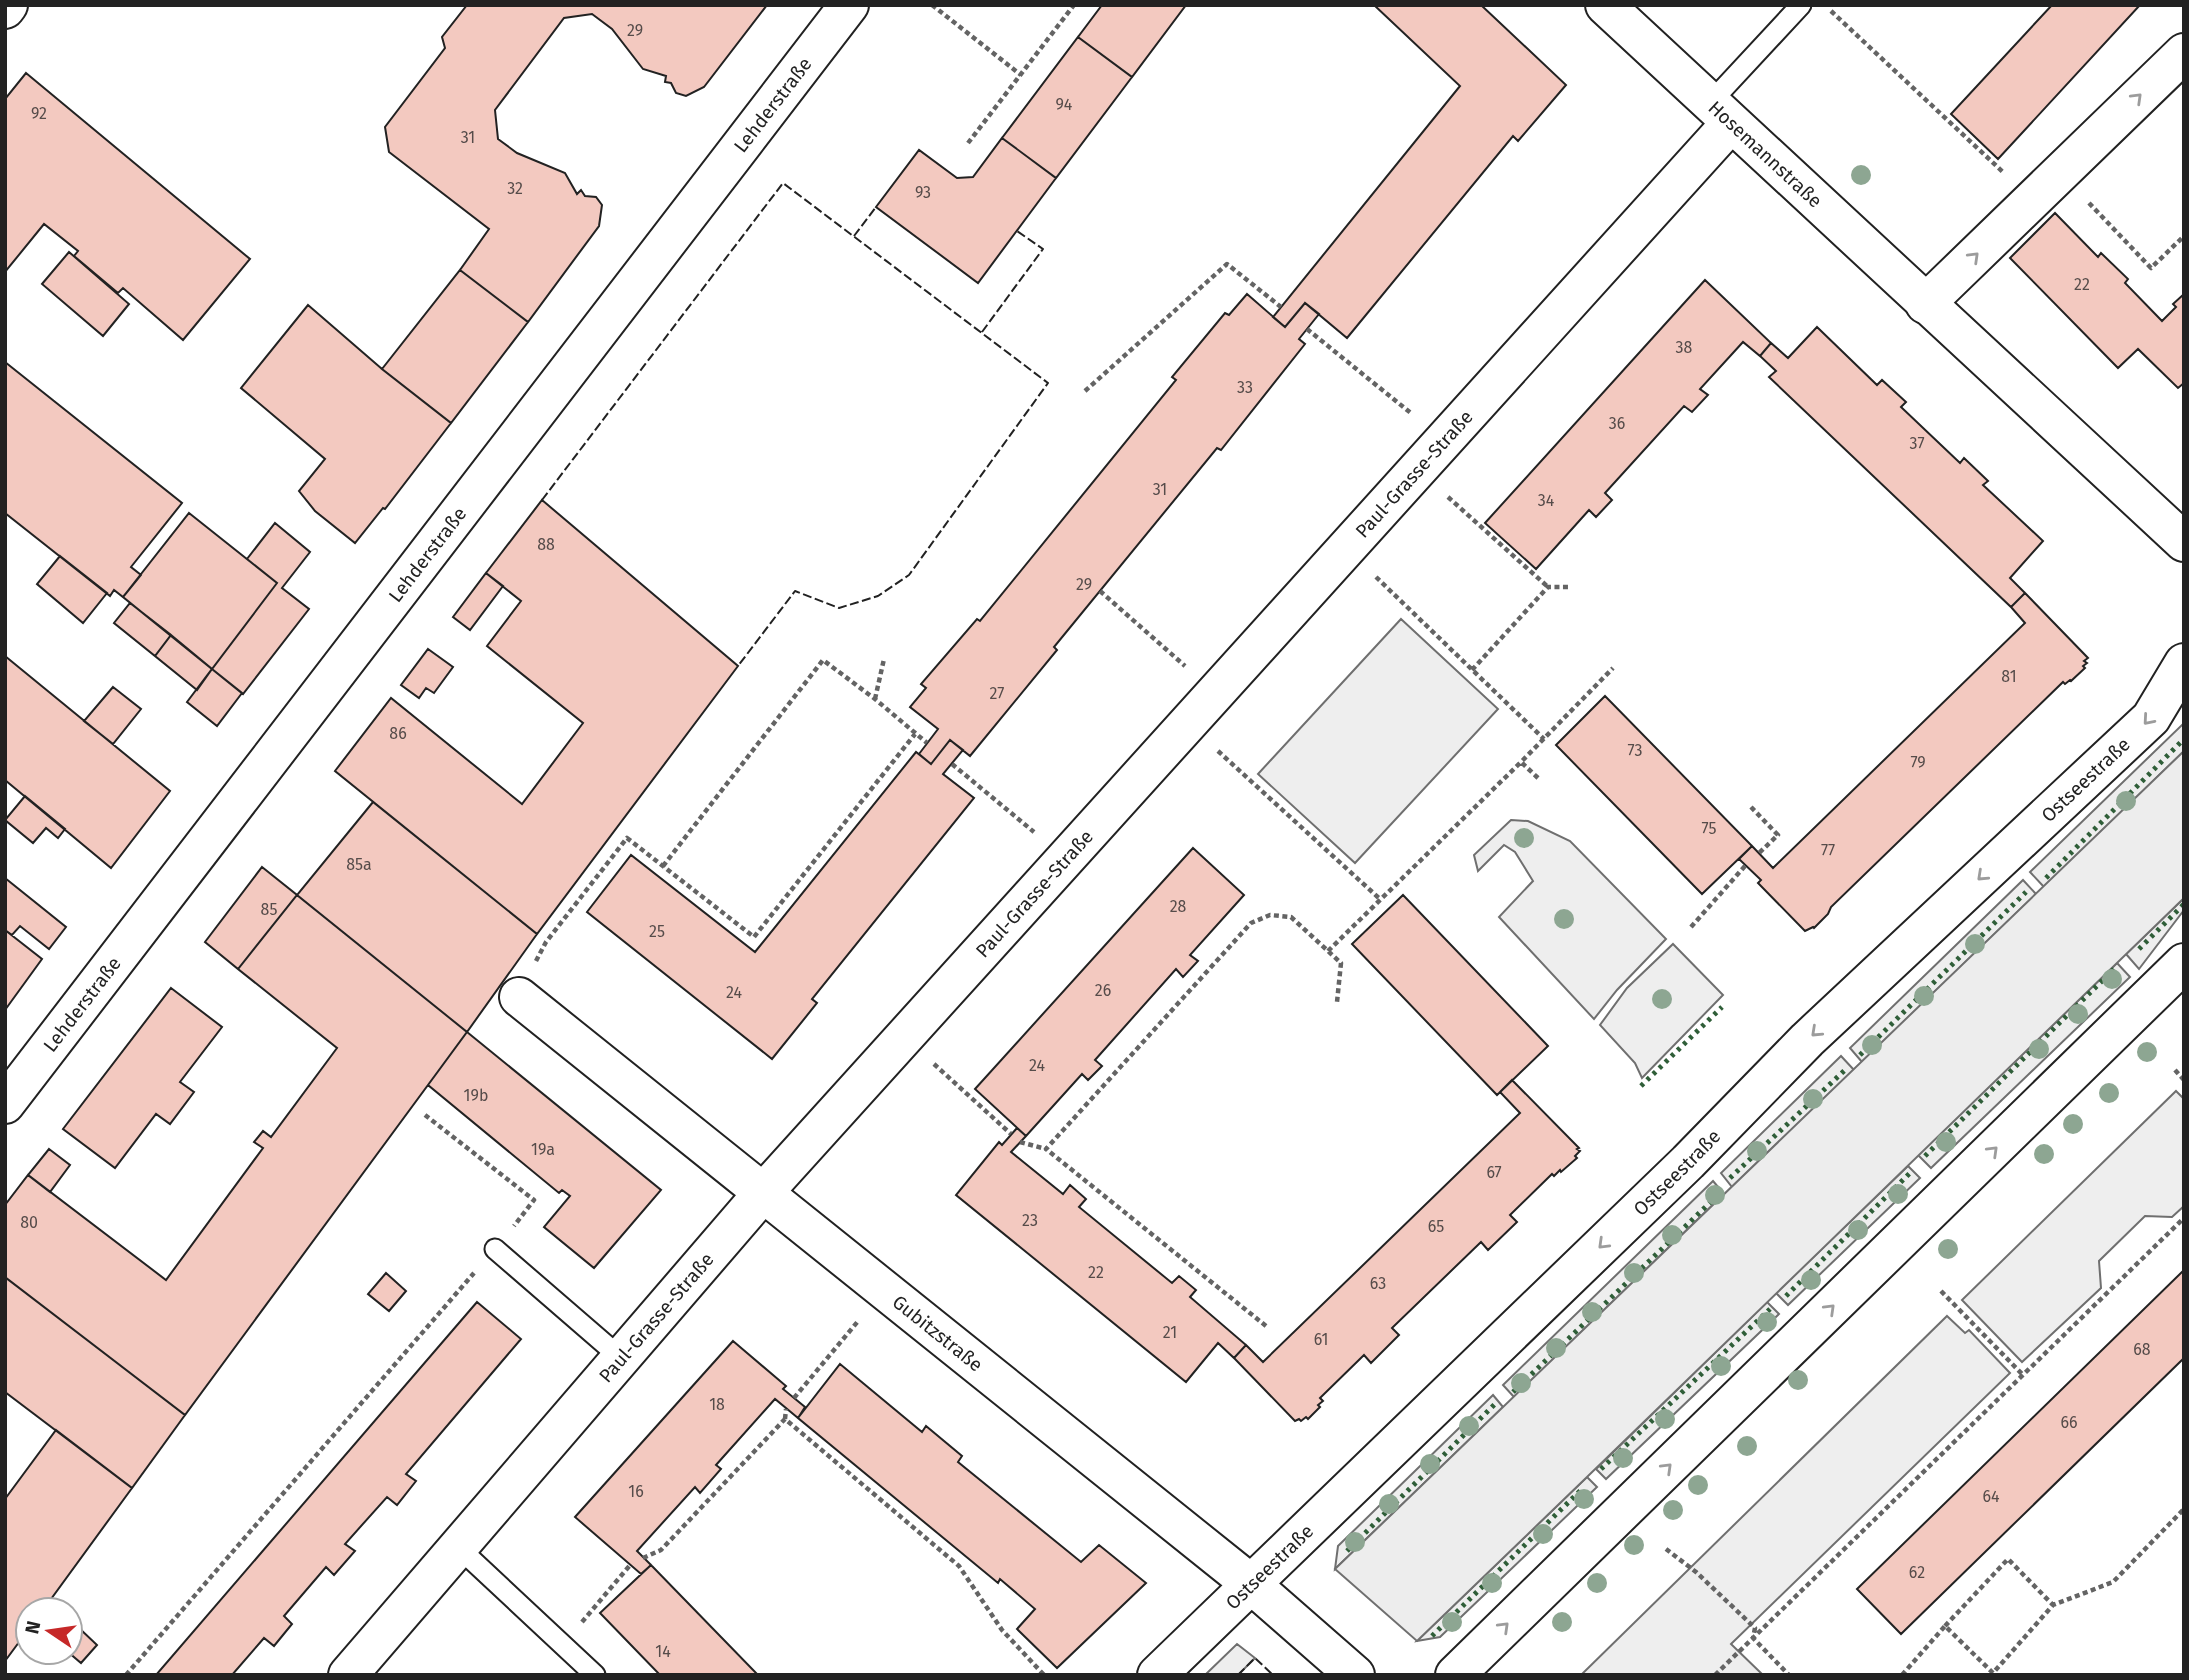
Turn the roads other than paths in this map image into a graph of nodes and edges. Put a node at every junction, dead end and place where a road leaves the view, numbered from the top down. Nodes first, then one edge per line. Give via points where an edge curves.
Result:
1 (849, 5) edge
2 (1605, 5) edge
3 (1801, 5) edge
4 (2184, 53) edge
5 (1721, 113) junction
6 (1925, 304) junction
7 (2184, 542) edge
8 (2184, 663) edge
9 (2184, 963) edge
10 (527, 981) road end
11 (5, 1104) edge
12 (762, 1193) junction
13 (495, 1249) road end
14 (621, 1358) junction
15 (458, 1547) junction
16 (1251, 1584) junction
17 (348, 1675) edge
18 (595, 1675) edge
19 (1157, 1675) edge
20 (1355, 1675) edge
21 (1455, 1675) edge

1 - 11 street, Lehderstraße
2 - 5 street, Hosemannstraße
3 - 5 lane
6 -> 4 street
5 - 6 street, Hosemannstraße
5 - 12 street, Paul-Grasse-Straße
6 - 7 street, Hosemannstraße
8 -> 16 street, Ostseestraße via 2151,718 1807,1040
21 -> 9 street
10 - 12 street, Gubitzstraße
12 - 14 street, Paul-Grasse-Straße
12 - 16 street, Gubitzstraße
13 - 14 lane
14 - 15 street, Paul-Grasse-Straße
15 - 17 street, Paul-Grasse-Straße
15 - 18 lane
16 - 19 street, Ostseestraße
16 - 20 street, Gubitzstraße

